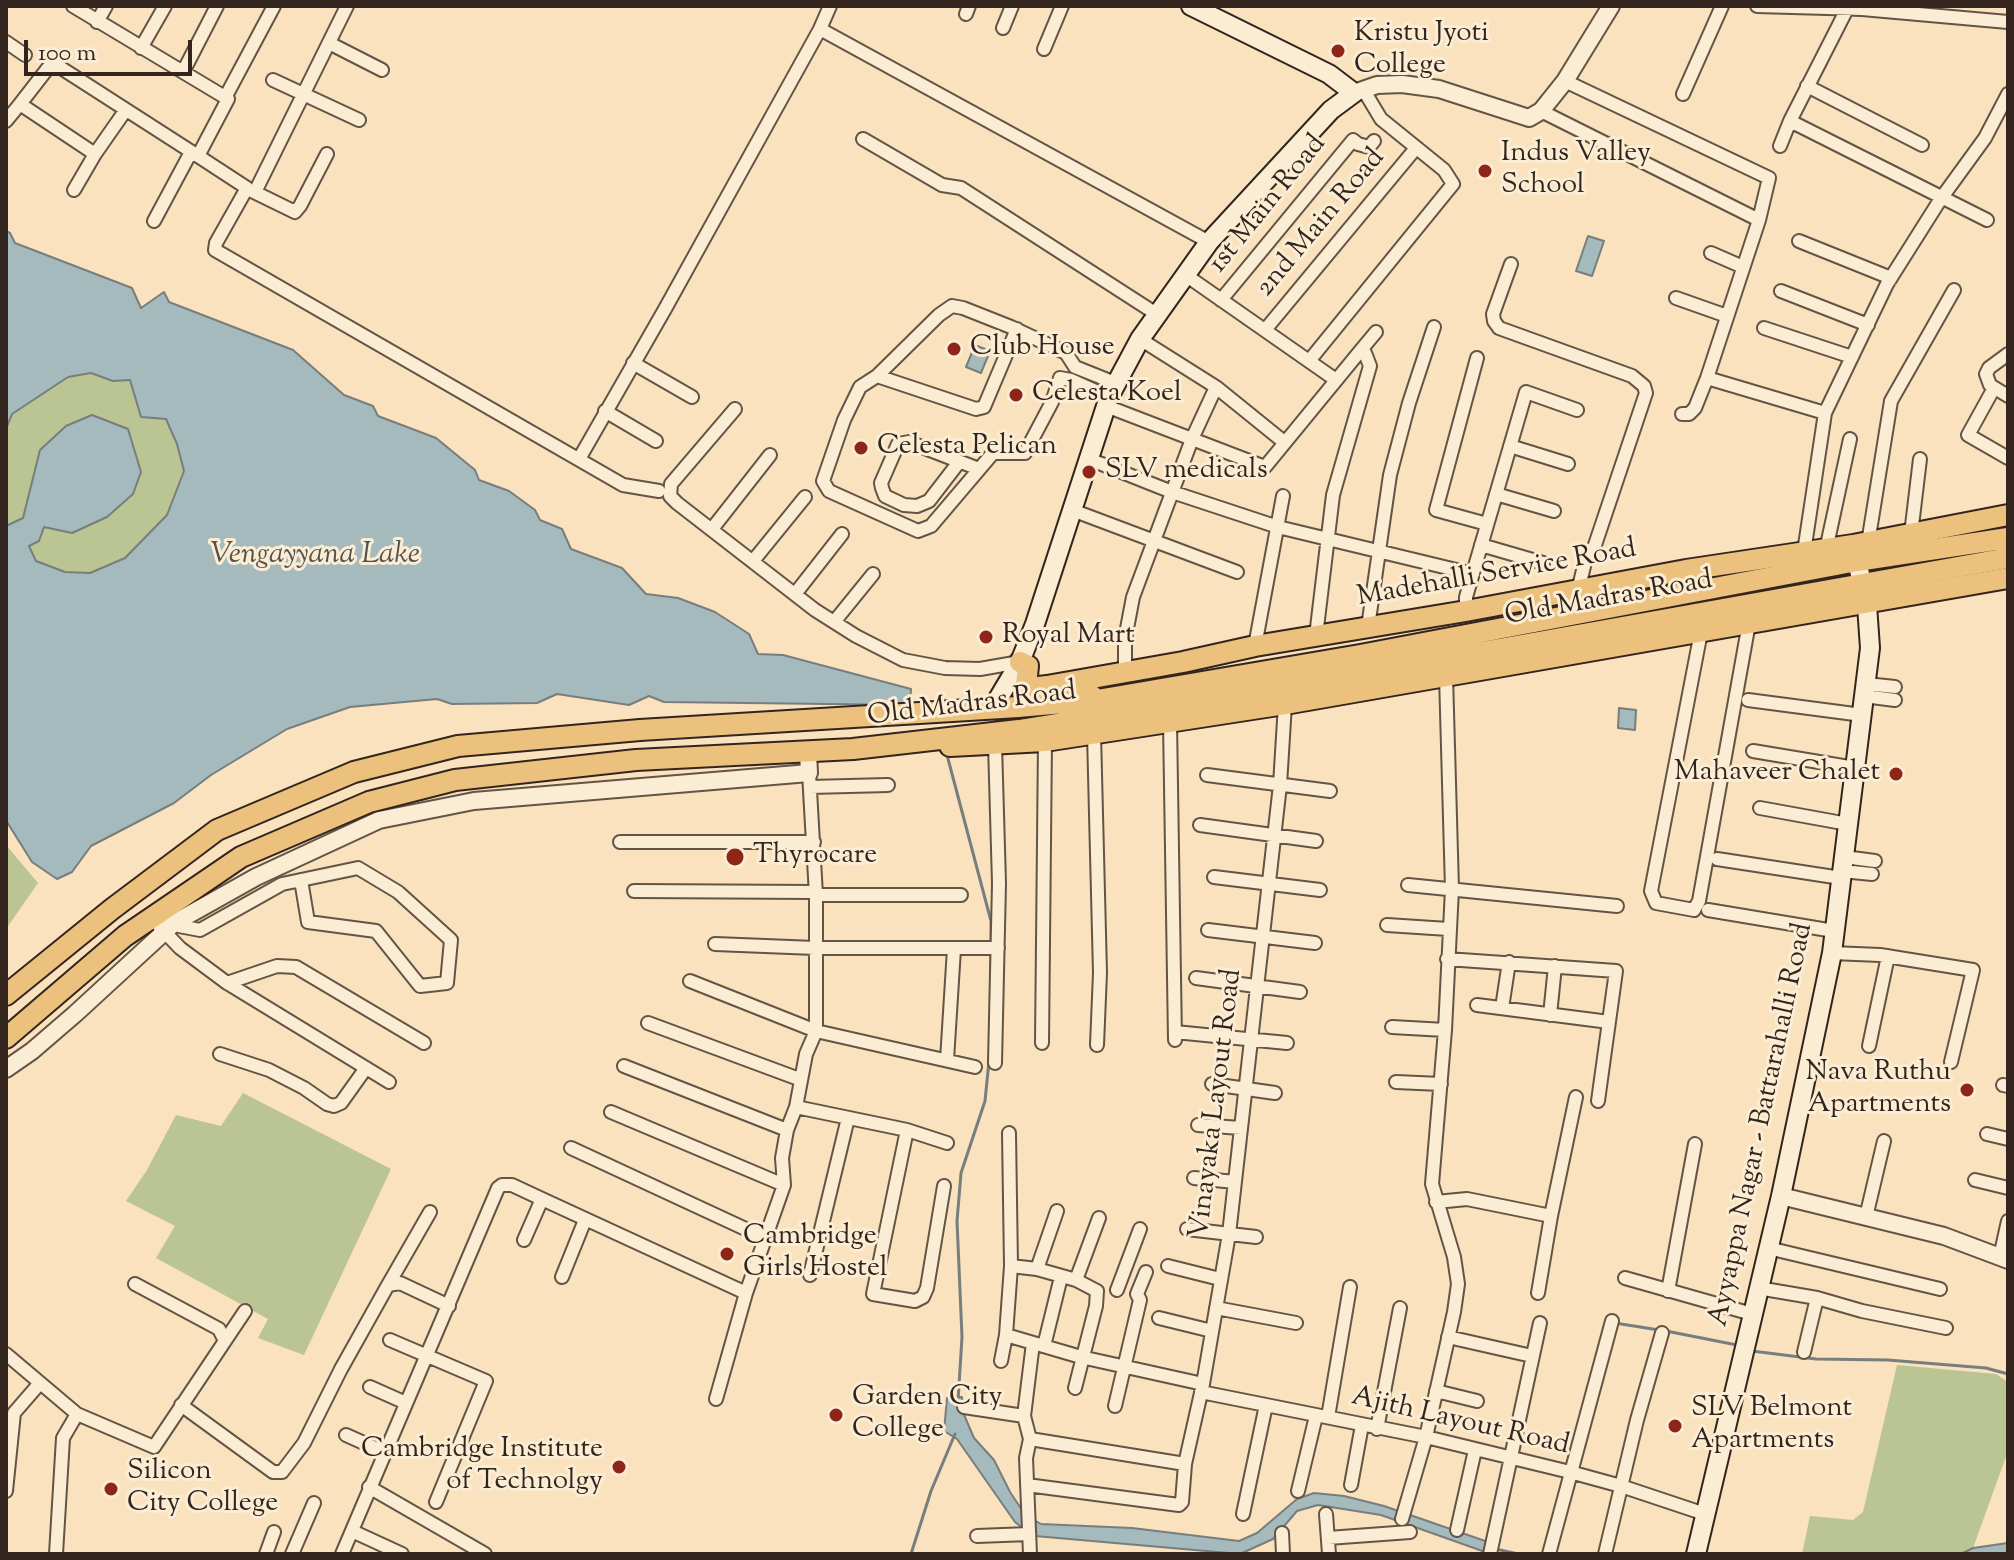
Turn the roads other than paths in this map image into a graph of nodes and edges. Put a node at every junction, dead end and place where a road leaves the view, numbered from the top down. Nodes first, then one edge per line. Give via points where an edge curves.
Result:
1 (73, 6) edge
2 (106, 6) edge
3 (165, 6) edge
4 (217, 6) edge
5 (274, 6) edge
6 (347, 6) edge
7 (830, 6) edge
8 (1012, 6) edge
9 (1062, 6) edge
10 (1191, 6) edge
11 (1611, 6) edge
12 (1722, 6) edge
13 (1757, 6) edge
14 (1812, 7) edge
15 (1871, 8) edge
16 (1847, 9) junction
17 (1925, 10) edge
18 (97, 22) junction
19 (2008, 22) edge
20 (1003, 28) dead end
21 (820, 29) junction
22 (6, 42) edge
23 (329, 43) junction
24 (141, 48) junction
25 (1044, 49) dead end
26 (25, 55) dead end
27 (382, 70) dead end
28 (183, 72) junction
29 (273, 80) dead end
30 (1565, 81) junction
31 (1807, 86) junction
32 (1358, 91) junction
33 (1683, 94) dead end
34 (2008, 94) edge
35 (226, 96) junction
36 (304, 96) junction
37 (20, 104) junction
38 (125, 111) junction
39 (1541, 111) junction
40 (359, 120) dead end
41 (6, 121) edge
42 (1790, 121) junction
43 (863, 139) dead end
44 (1374, 141) dead end
45 (1922, 145) dead end
46 (1780, 146) dead end
47 (1416, 148) junction
48 (95, 154) junction
49 (194, 154) junction
50 (327, 154) dead end
51 (74, 190) dead end
52 (251, 190) junction
53 (1942, 196) junction
54 (1759, 220) junction
55 (1987, 220) dead end
56 (154, 221) dead end
57 (1799, 241) dead end
58 (1209, 242) junction
59 (1711, 253) dead end
60 (1511, 264) dead end
61 (1743, 267) junction
62 (1187, 276) junction
63 (1891, 278) junction
64 (1954, 290) dead end
65 (1781, 291) dead end
66 (1676, 298) dead end
67 (1221, 300) junction
68 (1158, 315) junction
69 (1727, 316) junction
70 (1868, 325) junction
71 (1434, 327) dead end
72 (1764, 328) dead end
73 (1017, 329) junction
74 (1265, 330) junction
75 (1376, 332) dead end
76 (1140, 339) junction
77 (1361, 350) junction
78 (1066, 353) junction
79 (2008, 354) edge
80 (1852, 357) junction
81 (1477, 358) dead end
82 (1309, 361) junction
83 (633, 363) junction
84 (877, 376) junction
85 (1060, 378) junction
86 (1707, 378) junction
87 (1336, 380) junction
88 (1216, 387) junction
89 (1994, 388) junction
90 (1110, 395) junction
91 (2008, 396) edge
92 (692, 397) dead end
93 (735, 409) dead end
94 (1577, 410) dead end
95 (605, 411) junction
96 (1825, 413) junction
97 (1682, 414) dead end
98 (1192, 439) junction
99 (1850, 439) dead end
100 (656, 441) dead end
101 (1284, 442) junction
102 (1510, 446) junction
103 (770, 455) dead end
104 (2008, 458) edge
105 (579, 459) junction
106 (1089, 459) junction
107 (1920, 459) dead end
108 (959, 462) junction
109 (1568, 464) dead end
110 (979, 469) junction
111 (659, 491) dead end
112 (1172, 492) junction
113 (1496, 494) junction
114 (1283, 496) dead end
115 (805, 497) dead end
116 (895, 500) junction
117 (1072, 510) junction
118 (1554, 511) dead end
119 (2008, 515) edge
120 (888, 518) junction
121 (1487, 524) junction
122 (1278, 527) junction
123 (712, 529) junction
124 (842, 534) dead end
125 (1911, 534) junction
126 (1326, 538) junction
127 (2008, 538) edge
128 (1153, 541) junction
129 (1868, 543) junction
130 (1481, 545) junction
131 (1377, 550) junction
132 (1826, 550) junction
133 (1804, 552) junction
134 (2008, 558) edge
135 (753, 561) junction
136 (1857, 561) junction
137 (1543, 563) dead end
138 (1237, 572) dead end
139 (873, 574) dead end
140 (1473, 574) junction
141 (2008, 578) edge
142 (1861, 584) junction
143 (1578, 591) junction
144 (795, 594) junction
145 (1867, 605) junction
146 (1466, 611) junction
147 (834, 622) junction
148 (1749, 623) junction
149 (1368, 627) junction
150 (1701, 632) junction
151 (1316, 636) junction
152 (1255, 646) junction
153 (1020, 662) junction
154 (1125, 673) junction
155 (1446, 676) junction
156 (1075, 682) junction
157 (1895, 694) dead end
158 (1864, 698) junction
159 (1097, 700) junction
160 (1748, 700) dead end
161 (1285, 704) junction
162 (992, 709) junction
163 (1170, 722) junction
164 (1094, 734) junction
165 (1045, 741) junction
166 (914, 742) junction
167 (995, 744) junction
168 (1753, 751) dead end
169 (1855, 768) junction
170 (809, 771) junction
171 (1207, 775) dead end
172 (888, 785) dead end
173 (1280, 785) junction
174 (1330, 791) dead end
175 (1760, 808) dead end
176 (1848, 824) junction
177 (1200, 825) dead end
178 (1273, 834) junction
179 (1316, 841) dead end
180 (620, 842) dead end
181 (814, 842) junction
182 (1717, 859) dead end
183 (1842, 868) junction
184 (1874, 868) dead end
185 (1214, 877) dead end
186 (301, 880) junction
187 (1267, 883) junction
188 (1408, 885) dead end
189 (1452, 889) junction
190 (1320, 890) dead end
191 (634, 891) dead end
192 (816, 894) junction
193 (961, 895) dead end
194 (1617, 906) dead end
195 (1708, 910) dead end
196 (163, 921) junction
197 (1387, 925) dead end
198 (1448, 929) junction
199 (1208, 930) dead end
200 (1834, 931) junction
201 (1261, 936) junction
202 (1315, 943) dead end
203 (715, 944) dead end
204 (815, 948) junction
205 (993, 948) junction
206 (954, 949) junction
207 (1832, 953) junction
208 (1888, 956) junction
209 (1447, 959) junction
210 (1509, 962) junction
211 (1555, 966) junction
212 (1196, 978) dead end
213 (690, 981) dead end
214 (227, 983) junction
215 (1256, 985) junction
216 (1300, 992) dead end
217 (6, 995) edge
218 (1477, 1005) dead end
219 (1502, 1008) junction
220 (1550, 1015) junction
221 (1609, 1022) junction
222 (648, 1023) dead end
223 (1392, 1027) dead end
224 (1445, 1030) junction
225 (816, 1031) junction
226 (6, 1038) edge
227 (1250, 1039) junction
228 (424, 1043) dead end
229 (1042, 1043) dead end
230 (1287, 1043) dead end
231 (1097, 1045) dead end
232 (1869, 1046) dead end
233 (220, 1054) dead end
234 (947, 1060) junction
235 (1951, 1062) dead end
236 (995, 1063) dead end
237 (624, 1066) dead end
238 (975, 1067) dead end
239 (366, 1068) junction
240 (6, 1069) edge
241 (799, 1079) junction
242 (389, 1082) dead end
243 (1396, 1082) dead end
244 (1212, 1084) dead end
245 (1441, 1084) junction
246 (1245, 1089) junction
247 (1275, 1093) dead end
248 (1576, 1097) dead end
249 (1598, 1101) dead end
250 (796, 1107) junction
251 (611, 1112) dead end
252 (848, 1118) junction
253 (1198, 1125) dead end
254 (1241, 1128) junction
255 (787, 1130) junction
256 (907, 1130) junction
257 (1009, 1133) dead end
258 (1987, 1134) dead end
259 (2008, 1139) edge
260 (1884, 1141) dead end
261 (947, 1143) dead end
262 (1695, 1144) dead end
263 (571, 1148) dead end
264 (1194, 1178) dead end
265 (1975, 1180) dead end
266 (1235, 1182) junction
267 (784, 1185) junction
268 (944, 1186) dead end
269 (2008, 1188) edge
270 (1781, 1196) junction
271 (542, 1199) junction
272 (1436, 1202) junction
273 (1057, 1211) dead end
274 (430, 1212) dead end
275 (1551, 1216) junction
276 (1866, 1217) junction
277 (1099, 1218) dead end
278 (585, 1220) junction
279 (2008, 1221) edge
280 (1140, 1229) dead end
281 (1187, 1229) dead end
282 (1229, 1234) junction
283 (1256, 1237) dead end
284 (765, 1238) junction
285 (524, 1240) dead end
286 (1768, 1248) junction
287 (2004, 1258) edge
288 (1011, 1266) junction
289 (1168, 1266) dead end
290 (1037, 1269) junction
291 (1146, 1272) dead end
292 (810, 1275) dead end
293 (562, 1277) dead end
294 (1061, 1277) junction
295 (1625, 1278) dead end
296 (1220, 1279) junction
297 (1076, 1280) junction
298 (135, 1284) dead end
299 (388, 1285) junction
300 (1350, 1287) dead end
301 (1758, 1288) junction
302 (1940, 1289) dead end
303 (1117, 1290) junction
304 (1097, 1291) junction
305 (1668, 1291) junction
306 (746, 1293) junction
307 (1538, 1293) dead end
308 (1137, 1294) junction
309 (1817, 1298) junction
310 (449, 1306) junction
311 (1216, 1308) junction
312 (1400, 1308) dead end
313 (245, 1311) dead end
314 (1752, 1314) junction
315 (1159, 1318) dead end
316 (1612, 1321) dead end
317 (1296, 1323) dead end
318 (1540, 1323) dead end
319 (1946, 1328) dead end
320 (1212, 1331) junction
321 (1662, 1333) dead end
322 (1006, 1335) junction
323 (1448, 1337) junction
324 (224, 1339) junction
325 (390, 1340) dead end
326 (1038, 1345) junction
327 (1804, 1352) dead end
328 (6, 1354) edge
329 (427, 1355) junction
330 (1532, 1356) junction
331 (1081, 1357) junction
332 (1001, 1361) dead end
333 (1124, 1367) junction
334 (40, 1383) junction
335 (370, 1387) dead end
336 (1075, 1388) dead end
337 (1202, 1388) junction
338 (1436, 1391) junction
339 (716, 1399) dead end
340 (1477, 1401) dead end
341 (406, 1403) junction
342 (181, 1405) junction
343 (1266, 1405) junction
344 (1115, 1406) dead end
345 (964, 1407) dead end
346 (77, 1414) junction
347 (1024, 1416) junction
348 (1322, 1416) junction
349 (1362, 1425) junction
350 (1377, 1429) junction
351 (346, 1435) dead end
352 (1426, 1437) junction
353 (1030, 1439) junction
354 (1475, 1450) junction
355 (384, 1452) junction
356 (1510, 1458) junction
357 (1185, 1464) junction
358 (1570, 1472) junction
359 (1027, 1485) junction
360 (1351, 1485) dead end
361 (1621, 1486) junction
362 (369, 1487) junction
363 (6, 1491) edge
364 (1298, 1491) dead end
365 (436, 1502) dead end
366 (314, 1503) dead end
367 (1243, 1514) dead end
368 (1326, 1514) dead end
369 (1705, 1514) junction
370 (1402, 1519) dead end
371 (1457, 1530) dead end
372 (352, 1531) junction
373 (274, 1532) dead end
374 (1410, 1532) dead end
375 (1282, 1533) dead end
376 (1029, 1534) junction
377 (977, 1536) dead end
378 (1328, 1538) junction
379 (56, 1554) edge
380 (266, 1554) edge
381 (292, 1554) edge
382 (342, 1554) edge
383 (402, 1554) edge
384 (485, 1554) edge
385 (1030, 1554) edge
386 (1283, 1554) edge
387 (1329, 1554) edge
388 (1490, 1554) edge
389 (1549, 1554) edge
390 (1605, 1554) edge
391 (1696, 1554) edge

1 - 18 street
2 - 18 street
3 - 24 street
4 - 28 street
5 - 35 street
6 - 23 street
7 - 21 street
8 - 20 street
9 - 25 street
10 - 32 main road
11 - 30 street
12 - 33 street
13 - 14 street
14 - 16 street
15 - 16 street
15 - 17 street
16 - 31 street
17 - 19 street
18 - 24 street
21 - 58 street
21 - 83 street
22 - 26 street
23 - 27 street
23 - 36 street
24 - 28 street
28 - 35 street
29 - 36 street
30 - 39 street
30 - 54 street via 1769,178
31 - 42 street
31 - 45 street
32 - 39 street via 1402,84 1439,89 1529,118
32 - 47 street
32 - 58 main road via 1321,121
34 - 53 street via 1985,138
35 - 49 street via 229,102
36 - 40 street
36 - 52 street
37 - 38 street via 46,70 58,66
37 - 41 street
37 - 48 street
38 - 48 street
38 - 49 street
39 - 54 street
42 - 46 street
42 - 53 street
43 - 68 street via 942,185 961,188
44 - 67 street, 1st Main Road via 1369,147 1353,140
47 - 74 street, 2nd Main Road
47 - 82 street via 1444,170 1453,184 1448,194
48 - 51 street
49 - 52 street
49 - 56 street
50 - 52 street via 295,212
52 - 105 street via 215,250
53 - 55 street
53 - 63 street
54 - 61 street
57 - 63 street
58 - 62 main road
59 - 61 street
60 - 143 street via 1493,314 1499,328 1632,376 1646,393
61 - 69 street
62 - 67 street
62 - 68 main road
63 - 70 street
64 - 129 street via 1891,401
65 - 70 street
66 - 69 street
67 - 74 street
68 - 76 main road
69 - 86 street
70 - 80 street
71 - 131 street via 1394,461
72 - 80 street
73 - 78 street
73 - 84 street via 952,306
73 - 84 street via 984,407 976,409
74 - 82 street
75 - 77 street
76 - 88 street
76 - 90 main road
77 - 87 street
77 - 126 street via 1370,366
78 - 85 street
78 - 90 street
79 - 89 street via 1986,374
80 - 96 street
81 - 121 street via 1436,510
82 - 87 street
83 - 92 street
83 - 95 street
84 - 120 street via 860,387 823,481 829,491
85 - 90 street
85 - 110 street via 1025,453 993,453
86 - 96 street
86 - 97 street via 1695,408
87 - 101 street
88 - 98 street
88 - 101 street
89 - 91 street
89 - 104 street via 1968,435
90 - 98 street
90 - 106 main road
93 - 123 street via 669,491
94 - 102 street via 1526,392
95 - 100 street
95 - 105 street
96 - 133 street
98 - 101 street via 1265,467
98 - 112 street
99 - 132 street
102 - 109 street
102 - 113 street
103 - 123 street
105 - 111 street via 623,485
106 - 112 street
106 - 117 main road
107 - 125 street
108 - 110 street
108 - 116 street via 929,501 917,506
108 - 116 street via 909,442 898,444 881,483 885,496
110 - 120 street via 931,526 918,531
112 - 122 street
112 - 128 street
113 - 118 street
113 - 121 street
114 - 122 street
115 - 135 street
116 - 120 street
117 - 128 street
117 - 153 main road
119 - 125 main road, Madehalli Service Road
121 - 130 street
122 - 126 street
122 - 152 street
123 - 135 street
124 - 144 street
125 - 129 main road, Madehalli Service Road
126 - 131 street
126 - 151 street
127 - 136 main road, Old Madras Road
128 - 138 street
128 - 154 street via 1133,597
129 - 132 main road, Madehalli Service Road
130 - 137 street
130 - 140 street
131 - 140 street
131 - 149 street
132 - 133 main road, Madehalli Service Road
133 - 143 main road, Madehalli Service Road
134 - 142 main road, Old Madras Road
135 - 144 street
136 - 142 main road, Ayyappa Nagar - Battarahalli Road
136 - 159 main road, Old Madras Road
139 - 147 street
140 - 146 street
141 - 145 main road
142 - 145 main road, Ayyappa Nagar - Battarahalli Road
142 - 166 main road, Old Madras Road via 1287,687
143 - 146 main road, Madehalli Service Road
144 - 147 street
145 - 148 main road
145 - 158 main road, Ayyappa Nagar - Battarahalli Road via 1870,648
146 - 149 main road, Madehalli Service Road
147 - 153 street via 921,665 980,669
148 - 150 main road
148 - 150 street via 1694,910 1656,903 1651,891
149 - 151 main road, Madehalli Service Road
150 - 155 main road
151 - 152 main road, Madehalli Service Road
152 - 154 main road, Madehalli Service Road
153 - 156 main road, Madehalli Service Road via 1028,666 1026,685 1031,688
153 - 162 main road
154 - 156 main road, Madehalli Service Road
155 - 161 main road
155 - 189 street
156 - 159 main road
157 - 158 street
158 - 160 street
158 - 169 main road, Ayyappa Nagar - Battarahalli Road
159 - 162 main road, Old Madras Road
161 - 163 main road
161 - 173 street, Vinayaka Layout Road
162 - 217 main road, Old Madras Road via 458,746 354,772 217,830
163 - 164 main road
163 - 227 street via 1175,1036
164 - 165 main road
164 - 231 street
165 - 167 main road
165 - 229 street
166 - 167 main road via 940,747
166 - 170 main road, Old Madras Road
167 - 205 street
168 - 169 street
169 - 176 main road, Ayyappa Nagar - Battarahalli Road
170 - 172 street
170 - 181 street
170 - 196 main road, Old Madras Road via 636,760 455,780 369,802 241,857
171 - 173 street
173 - 174 street
173 - 178 street, Vinayaka Layout Road
175 - 176 street
176 - 183 main road, Ayyappa Nagar - Battarahalli Road
177 - 178 street
178 - 179 street
178 - 187 street, Vinayaka Layout Road
180 - 181 street
181 - 192 street
182 - 183 street
183 - 184 street
183 - 200 main road, Ayyappa Nagar - Battarahalli Road
185 - 187 street
186 - 186 street via 358,868 398,892 451,940 447,983 420,986 376,931 308,922
186 - 196 street via 282,884 200,930
187 - 190 street
187 - 201 street, Vinayaka Layout Road
188 - 189 street
189 - 194 street
189 - 198 street
191 - 192 street
192 - 193 street
192 - 204 street
195 - 200 street
196 - 214 street via 180,948
196 - 226 main road, Old Madras Road via 125,936
196 - 240 street via 40,1045
197 - 198 street
198 - 209 street
199 - 201 street
200 - 207 main road, Ayyappa Nagar - Battarahalli Road
201 - 202 street
201 - 215 street, Vinayaka Layout Road
203 - 204 street
204 - 206 street
204 - 225 street
205 - 206 street
205 - 236 street
206 - 234 street
207 - 208 street
207 - 270 main road, Ayyappa Nagar - Battarahalli Road
208 - 232 street
208 - 235 street via 1973,970
209 - 210 street
209 - 224 street
210 - 211 street
210 - 219 street
211 - 220 street
211 - 221 street via 1616,971
212 - 215 street
213 - 225 street
214 - 228 street via 277,966 296,967
214 - 239 street
215 - 216 street
215 - 227 street, Vinayaka Layout Road
218 - 219 street
219 - 220 street
220 - 221 street
221 - 249 street
222 - 241 street
223 - 224 street
224 - 245 street
225 - 234 street
225 - 241 street
227 - 230 street
227 - 246 street, Vinayaka Layout Road
233 - 239 street via 269,1070 334,1106
234 - 238 street
237 - 255 street
239 - 242 street
241 - 250 street
243 - 245 street
244 - 246 street
245 - 272 street via 1432,1184
246 - 247 street
246 - 254 street, Vinayaka Layout Road
248 - 275 street
250 - 252 street
250 - 255 street
251 - 267 street
252 - 256 street
252 - 292 street
253 - 254 street
254 - 266 street, Vinayaka Layout Road
255 - 267 street
256 - 261 street
256 - 268 street via 873,1294 915,1301 923,1297
257 - 288 street
258 - 259 street
260 - 276 street
262 - 305 street
263 - 284 street
264 - 266 street
265 - 269 street
266 - 282 street, Vinayaka Layout Road
267 - 284 street
270 - 276 street
270 - 286 main road, Ayyappa Nagar - Battarahalli Road
271 - 278 street
271 - 285 street
271 - 310 street via 506,1184 498,1188
272 - 275 street via 1467,1199
272 - 323 street via 1458,1284
273 - 290 street
274 - 299 street
275 - 307 street
276 - 287 street via 1944,1236
277 - 297 street
278 - 293 street
278 - 306 street
279 - 287 street
280 - 303 street
281 - 282 street
282 - 283 street
282 - 296 street, Vinayaka Layout Road
284 - 306 street
286 - 301 main road, Ayyappa Nagar - Battarahalli Road
286 - 302 street
288 - 290 street
288 - 322 street
289 - 296 street
290 - 294 street
291 - 308 street
294 - 297 street
294 - 326 street
295 - 305 street
296 - 311 street, Vinayaka Layout Road
297 - 304 street
298 - 324 street via 219,1329
299 - 310 street via 400,1283
299 - 342 street via 304,1443 282,1472 273,1472
300 - 348 street
301 - 309 street
301 - 314 main road, Ayyappa Nagar - Battarahalli Road
303 - 304 street
303 - 308 street
304 - 331 street
305 - 314 street
306 - 339 street
308 - 333 street via 1140,1300
309 - 319 street
309 - 327 street
310 - 329 street
311 - 317 street
311 - 320 street, Vinayaka Layout Road
312 - 350 street
313 - 324 street
314 - 369 main road, Ayyappa Nagar - Battarahalli Road
315 - 320 street
316 - 358 street
318 - 330 street
320 - 337 street, Vinayaka Layout Road
321 - 361 street
322 - 326 street, Ajith Layout Road
322 - 332 street
323 - 330 street
323 - 338 street
324 - 342 street
325 - 329 street
326 - 331 street, Ajith Layout Road
326 - 347 street
328 - 334 street
329 - 341 street
329 - 365 street via 486,1381
330 - 356 street
331 - 333 street, Ajith Layout Road
331 - 336 street
333 - 337 street, Ajith Layout Road
333 - 344 street
334 - 346 street
334 - 363 street via 14,1413
335 - 341 street
337 - 343 street, Ajith Layout Road
337 - 357 street, Vinayaka Layout Road
338 - 340 street
338 - 352 street
341 - 355 street
342 - 346 street via 154,1447
343 - 348 street, Ajith Layout Road
343 - 367 street
345 - 347 street
346 - 379 street via 63,1438
347 - 353 street
348 - 349 street, Ajith Layout Road
348 - 364 street
349 - 350 street, Ajith Layout Road
349 - 360 street
350 - 352 street, Ajith Layout Road
351 - 355 street
352 - 354 street, Ajith Layout Road
352 - 370 street
353 - 357 street
353 - 359 street
354 - 356 street, Ajith Layout Road
354 - 371 street
355 - 362 street
356 - 358 street, Ajith Layout Road
356 - 388 street
357 - 359 street, Vinayaka Layout Road via 1179,1505
358 - 361 street, Ajith Layout Road
358 - 389 street
359 - 376 street
361 - 369 street, Ajith Layout Road
361 - 390 street
362 - 372 street
362 - 384 street
366 - 381 street
368 - 378 street
369 - 391 main road, Ayyappa Nagar - Battarahalli Road
372 - 382 street
372 - 383 street
373 - 380 street
374 - 378 street
375 - 386 street
376 - 377 street
376 - 385 street
378 - 387 street

